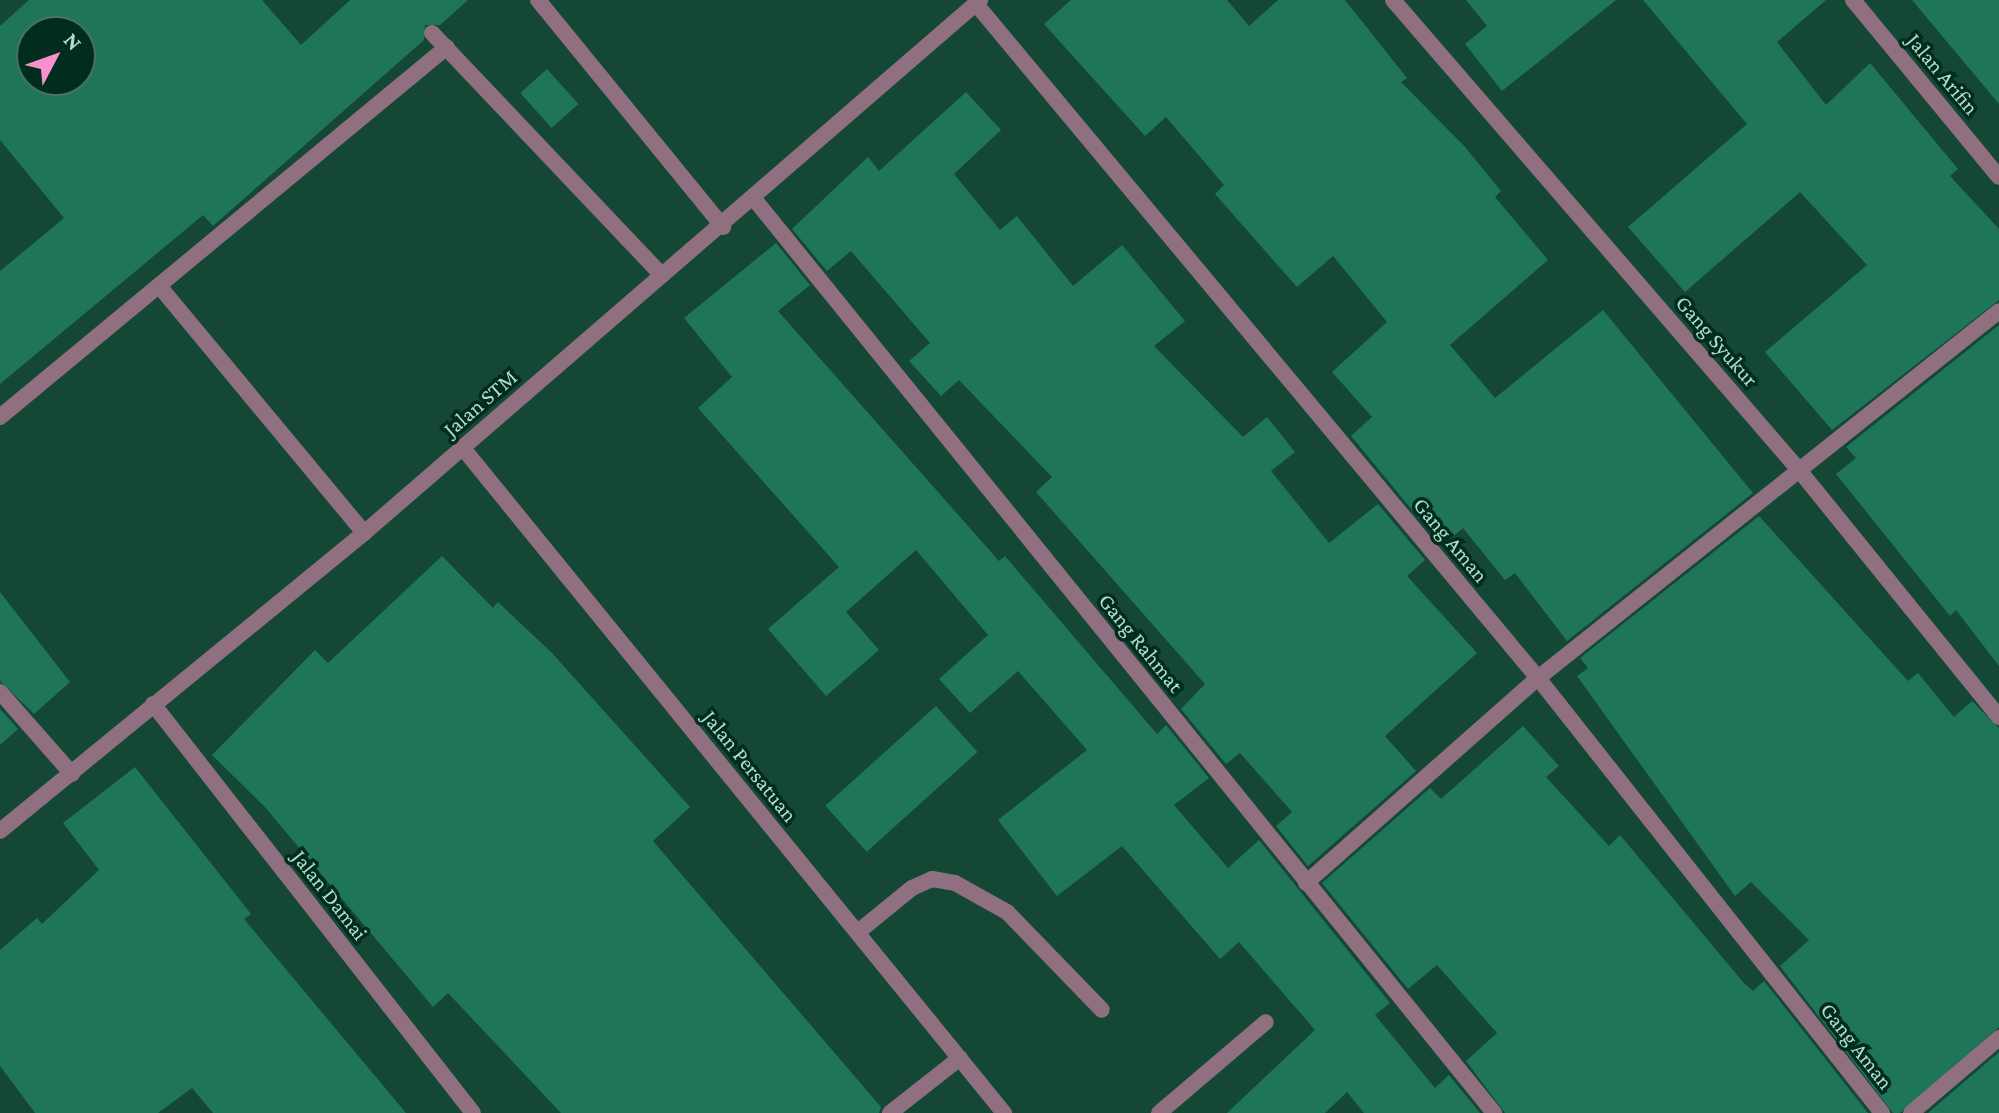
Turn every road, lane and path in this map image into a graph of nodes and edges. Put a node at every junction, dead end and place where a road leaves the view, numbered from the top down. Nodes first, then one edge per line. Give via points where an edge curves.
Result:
1 (538, 0) edge
2 (1393, 0) edge
3 (1853, 0) edge
4 (978, 2) edge
5 (432, 33) dead end
6 (447, 47) junction
7 (1999, 177) edge
8 (755, 200) junction
9 (723, 227) junction
10 (662, 275) junction
11 (160, 287) junction
12 (1999, 311) edge
13 (0, 417) edge
14 (462, 447) junction
15 (1799, 470) junction
16 (364, 533) junction
17 (1538, 678) junction
18 (0, 692) edge
19 (153, 704) junction
20 (1999, 717) edge
21 (72, 774) junction
22 (0, 831) edge
23 (1306, 883) junction
24 (858, 932) junction
25 (1102, 1010) dead end
26 (1266, 1022) dead end
27 (1999, 1038) edge
28 (960, 1058) junction
29 (473, 1113) edge
30 (890, 1113) edge
31 (1004, 1113) edge
32 (1159, 1113) edge
33 (1494, 1113) edge
34 (1882, 1113) edge
35 (1911, 1113) edge

1 - 9 street
2 - 15 street, Gang Syukur
3 - 7 street, Jalan Arifin
4 - 8 street, Jalan STM
4 - 17 street, Gang Aman
5 - 6 street
6 - 10 street
6 - 11 street
8 - 9 street, Jalan STM
8 - 23 street, Gang Rahmat
9 - 10 street, Jalan STM
10 - 14 street, Jalan STM
11 - 13 street
11 - 16 street
12 - 15 street
14 - 16 street, Jalan STM
14 - 24 street, Jalan Persatuan
15 - 17 street
15 - 20 street, Gang Syukur
16 - 19 street, Jalan STM
17 - 23 street
17 - 34 street, Gang Aman
18 - 21 street
19 - 21 street, Jalan STM
19 - 29 street, Jalan Damai
21 - 22 street, Jalan STM
23 - 33 street, Gang Rahmat
24 - 25 street via 912,888 932,879 955,883 1007,912
24 - 28 street, Jalan Persatuan
26 - 32 street
27 - 35 street
28 - 30 street
28 - 31 street, Jalan Persatuan

